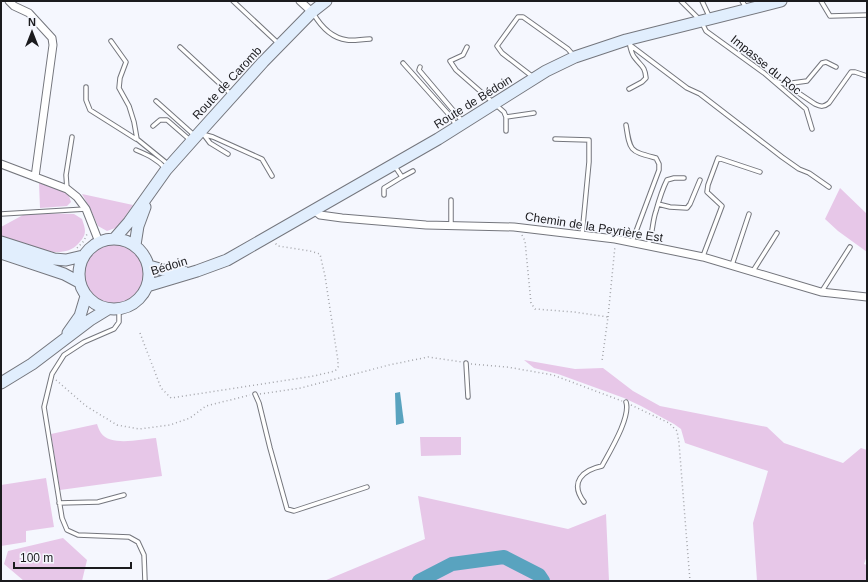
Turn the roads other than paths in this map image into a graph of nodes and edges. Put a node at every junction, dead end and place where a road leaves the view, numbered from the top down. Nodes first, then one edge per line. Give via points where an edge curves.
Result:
1 (9, 1) edge
2 (233, 1) edge
3 (300, 1) edge
4 (681, 1) edge
5 (702, 1) edge
6 (781, 1) edge
7 (822, 1) edge
8 (324, 2) edge
9 (745, 5) edge
10 (312, 12) junction
11 (867, 14) edge
12 (706, 20) junction
13 (370, 39) dead end
14 (111, 41) dead end
15 (628, 42) junction
16 (280, 45) junction
17 (180, 47) dead end
18 (467, 47) dead end
19 (574, 57) junction
20 (403, 63) dead end
21 (420, 67) dead end
22 (836, 67) dead end
23 (867, 76) edge
24 (534, 78) junction
25 (772, 81) junction
26 (786, 84) junction
27 (86, 87) dead end
28 (629, 89) dead end
29 (233, 95) junction
30 (156, 101) dead end
31 (495, 103) junction
32 (534, 113) dead end
33 (506, 117) junction
34 (461, 125) junction
35 (626, 125) dead end
36 (153, 126) dead end
37 (812, 129) dead end
38 (506, 131) dead end
39 (197, 136) junction
40 (72, 137) dead end
41 (136, 139) junction
42 (555, 139) dead end
43 (136, 150) dead end
44 (228, 154) dead end
45 (1, 164) edge
46 (394, 164) junction
47 (168, 168) junction
48 (413, 170) dead end
49 (760, 172) dead end
50 (272, 176) dead end
51 (402, 176) junction
52 (35, 177) junction
53 (684, 178) dead end
54 (700, 180) dead end
55 (829, 187) dead end
56 (154, 188) junction
57 (67, 189) junction
58 (384, 195) dead end
59 (451, 200) dead end
60 (658, 204) junction
61 (86, 209) junction
62 (314, 210) junction
63 (1, 214) edge
64 (749, 214) dead end
65 (451, 225) junction
66 (582, 234) junction
67 (777, 234) dead end
68 (114, 238) junction
69 (1, 242) edge
70 (98, 242) junction
71 (632, 242) junction
72 (135, 245) junction
73 (648, 245) junction
74 (850, 247) dead end
75 (1, 252) edge
76 (79, 253) junction
77 (703, 258) junction
78 (149, 266) junction
79 (731, 266) junction
80 (197, 271) junction
81 (753, 272) junction
82 (79, 282) junction
83 (148, 286) junction
84 (821, 292) junction
85 (86, 296) junction
86 (867, 297) edge
87 (113, 309) junction
88 (60, 342) junction
89 (466, 363) road end
90 (1, 383) edge
91 (255, 394) road end
92 (468, 397) dead end
93 (626, 402) road end
94 (367, 487) dead end
95 (124, 495) dead end
96 (584, 502) dead end
97 (59, 503) junction
98 (145, 581) edge

1 - 52 street via 29,13 52,38
2 - 16 lane
3 - 10 street
4 - 12 lane
5 - 12 lane
6 - 9 main road, Route de Bédoin
7 - 11 lane via 830,16
8 - 10 main road, Route de Caromb
9 - 12 main road, Route de Bédoin
10 - 13 lane via 320,25 332,34 346,40
10 - 16 main road, Route de Caromb
12 - 15 main road, Route de Bédoin
12 - 25 lane, Impasse du Roc via 706,31
14 - 41 lane via 126,62 119,88 129,106
15 - 19 main road, Route de Bédoin
15 - 28 lane via 632,54 646,72 646,78
15 - 55 lane via 686,88 700,94 782,157
16 - 29 main road, Route de Caromb
17 - 29 lane
18 - 31 lane via 463,55 450,61 456,70
19 - 24 main road, Route de Bédoin
19 - 24 lane via 568,49 524,17 518,17 497,46 502,53
20 - 34 lane
21 - 34 lane via 419,70
22 - 26 lane via 826,62 822,63 807,81
23 - 26 lane via 851,72 825,106 816,104
24 - 31 main road, Route de Bédoin
25 - 26 lane
25 - 37 lane, Impasse du Roc via 806,109
27 - 41 lane via 86,100 90,110
29 - 39 main road, Route de Caromb
30 - 39 lane
31 - 33 lane
31 - 34 main road, Route de Bédoin
32 - 33 lane
33 - 38 lane
34 - 46 main road, Route de Bédoin
35 - 71 lane via 629,146 636,153 656,158 660,164 660,170
36 - 39 lane via 160,120 166,120
39 - 44 lane
39 - 47 main road, Route de Caromb
39 - 50 lane via 262,159
40 - 57 lane via 66,175
41 - 47 lane
42 - 66 lane via 589,140
43 - 47 lane via 153,157
45 - 52 street
46 - 51 lane
46 - 62 main road, Route de Bédoin
47 - 56 main road, Route de Caromb
48 - 51 lane
49 - 77 lane via 718,158 707,192 722,206
51 - 58 lane via 384,188
52 - 57 street
53 - 60 lane via 667,180
54 - 60 lane via 686,208
56 - 68 main road
56 - 72 main road via 142,212
57 - 61 street
59 - 65 lane
60 - 73 lane
61 - 63 lane
61 - 70 street
62 - 65 street, Chemin de la Peyrière Est via 320,215 334,217
62 - 80 main road, Route de Bédoin via 228,260
64 - 79 lane
65 - 66 street, Chemin de la Peyrière Est via 514,227
66 - 71 street, Chemin de la Peyrière Est
67 - 81 lane
68 - 70 main road
68 - 72 main road
69 - 76 main road via 54,259 66,260
70 - 76 main road
71 - 73 street, Chemin de la Peyrière Est
72 - 78 main road via 144,254
73 - 77 street, Chemin de la Peyrière Est
74 - 84 lane
75 - 82 main road via 64,274
76 - 82 main road
77 - 79 street, Chemin de la Peyrière Est
78 - 80 main road via 176,272
78 - 83 main road
79 - 81 street, Chemin de la Peyrière Est
80 - 83 main road, Bédoin
81 - 84 street, Chemin de la Peyrière Est
82 - 85 main road
83 - 87 main road via 136,302 128,307
84 - 86 street, Chemin de la Peyrière Est
85 - 87 main road via 96,304
85 - 88 main road via 80,316
87 - 88 main road via 100,313
87 - 97 lane via 119,322 114,329 84,342 64,355 52,374 44,407
88 - 90 main road via 32,364
89 - 92 lane
91 - 94 lane via 287,509 294,511
93 - 96 lane via 626,417 602,466 591,468 580,477 577,485 578,494
95 - 97 lane via 98,502
97 - 98 lane via 67,530 78,535 129,537 138,542 144,555

